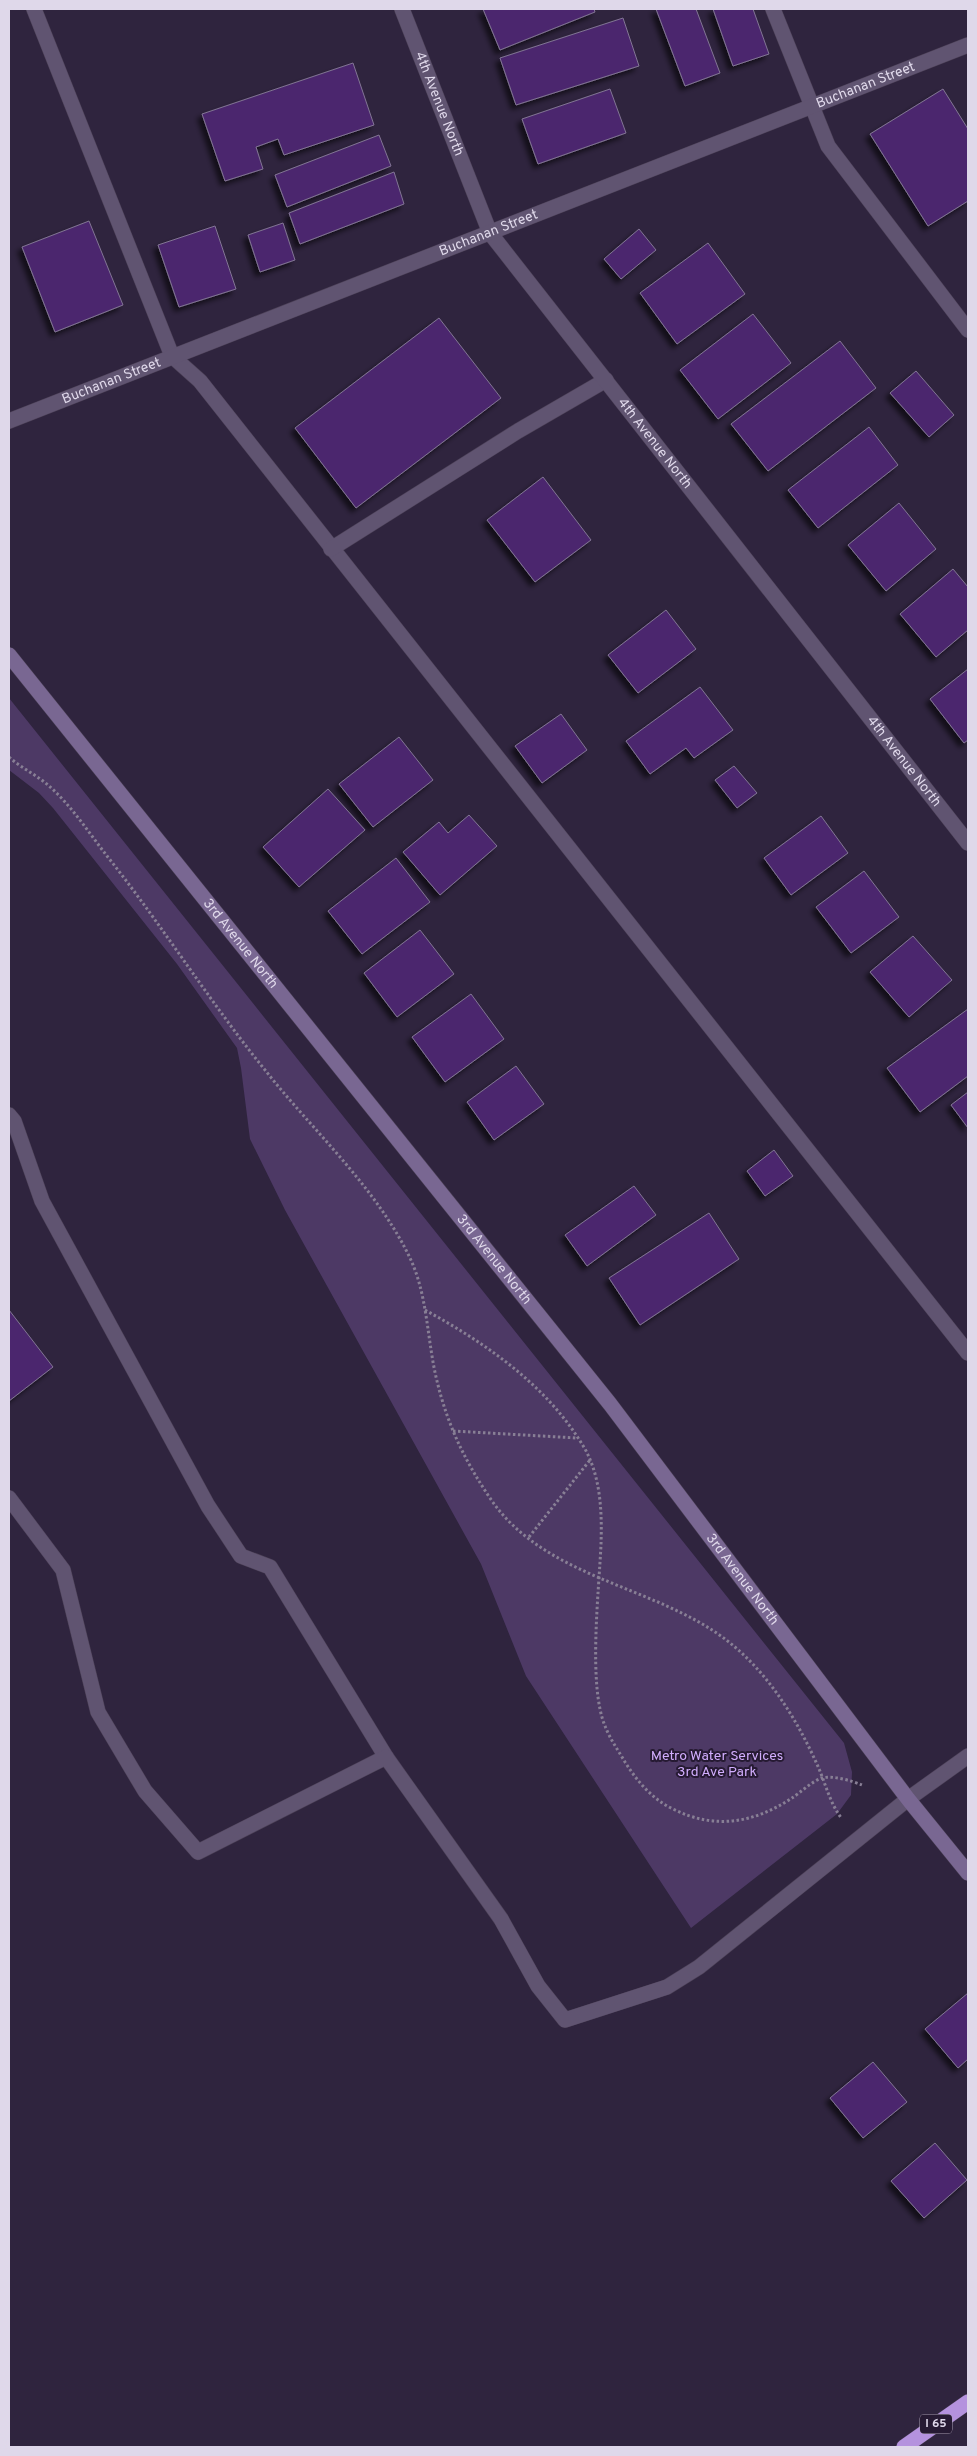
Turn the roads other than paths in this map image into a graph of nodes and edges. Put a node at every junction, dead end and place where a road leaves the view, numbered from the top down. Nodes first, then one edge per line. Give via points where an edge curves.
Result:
1 (34, 9) edge
2 (402, 9) edge
3 (773, 9) edge
4 (968, 45) edge
5 (813, 106) junction
6 (490, 233) junction
7 (968, 330) edge
8 (172, 356) junction
9 (606, 380) junction
10 (9, 420) edge
11 (331, 549) junction
12 (9, 655) edge
13 (968, 843) edge
14 (9, 1114) edge
15 (968, 1353) edge
16 (9, 1498) edge
17 (386, 1756) junction
18 (968, 1756) edge
19 (908, 1799) junction
20 (968, 1873) edge
21 (968, 2402) edge
22 (904, 2447) edge

1 - 8 street
2 - 6 street, 4th Avenue North
3 - 5 street
4 - 5 street, Buchanan Street
5 - 6 street, Buchanan Street
5 - 7 street via 828,146
6 - 8 street, Buchanan Street
6 - 9 street, 4th Avenue North
8 - 10 street, Buchanan Street
8 - 11 street via 200,381
9 - 11 street via 518,431
9 - 13 street, 4th Avenue North
11 - 15 street
12 - 19 street, 3rd Avenue North via 610,1404
14 - 17 street via 42,1201 208,1506 241,1556 270,1567
16 - 17 street via 63,1570 98,1712 145,1791 198,1852
17 - 19 street via 502,1919 538,1986 565,2020 667,1987 699,1968
18 - 19 street
19 - 20 street, 3rd Avenue North
21 - 22 highway, I 65

